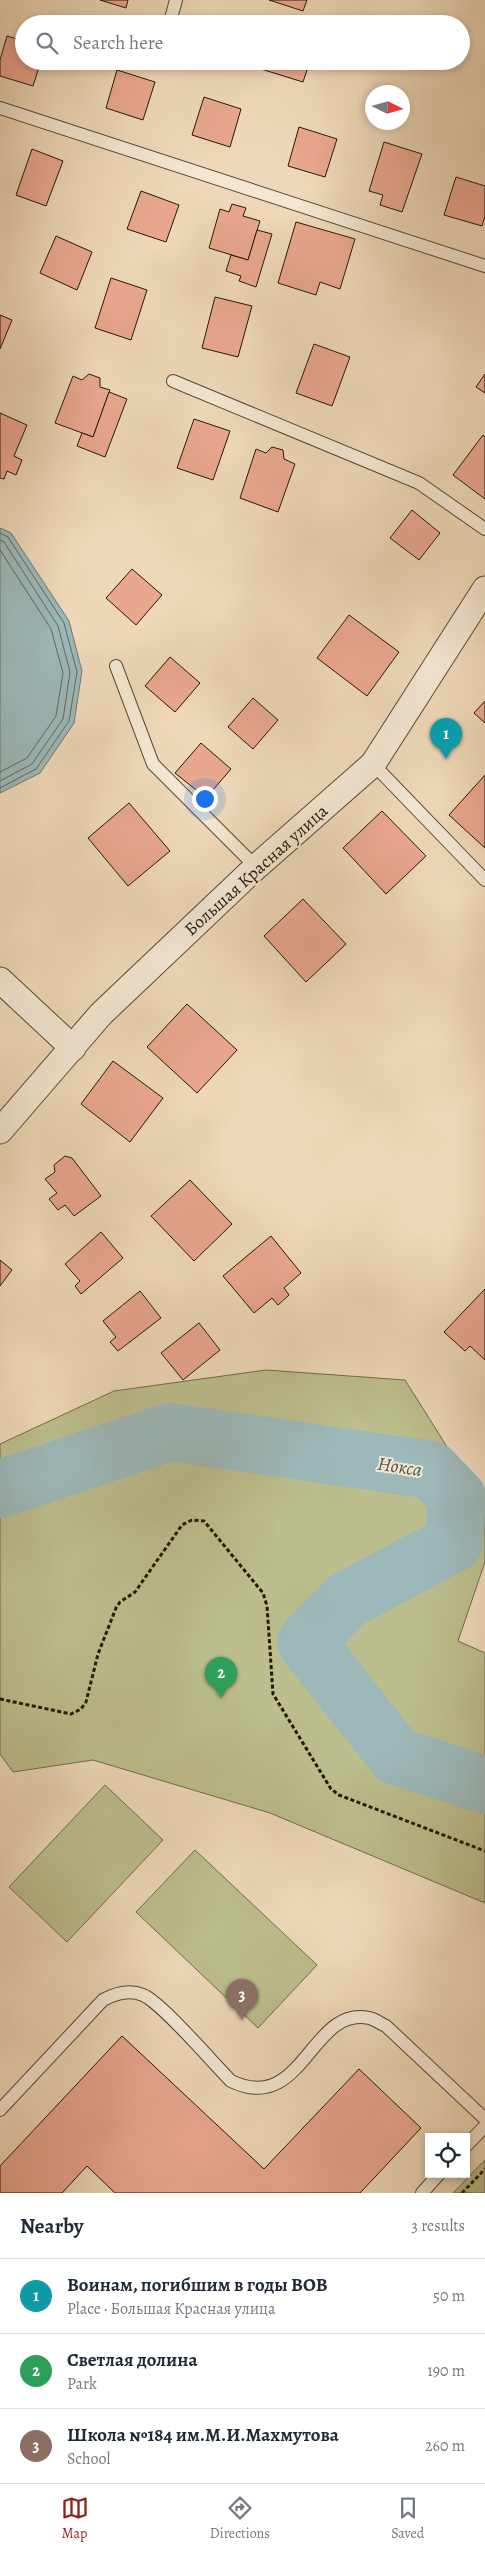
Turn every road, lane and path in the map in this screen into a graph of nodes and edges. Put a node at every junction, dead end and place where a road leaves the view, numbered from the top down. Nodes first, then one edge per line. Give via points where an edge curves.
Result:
1 (176, 0) edge
2 (172, 15) edge
3 (0, 108) edge
4 (485, 266) edge
5 (173, 381) dead end
6 (485, 529) edge
7 (485, 589) edge
8 (116, 666) dead end
9 (373, 764) junction
10 (256, 867) junction
11 (485, 880) edge
12 (0, 980) edge
13 (73, 1048) junction
14 (0, 1131) edge
15 (0, 1699) edge
16 (485, 1852) edge
17 (0, 2110) edge
18 (485, 2119) edge
19 (485, 2126) edge
20 (470, 2142) edge
21 (485, 2169) edge
22 (435, 2178) edge
23 (422, 2193) edge
24 (462, 2193) edge

1 - 2 lane
3 - 4 lane
5 - 6 lane via 420,483
7 - 9 street, Большая Красная улица
8 - 10 lane via 153,764
9 - 10 street, Большая Красная улица
9 - 11 lane
10 - 13 street, Большая Красная улица via 101,1014
12 - 13 street
13 - 14 street, Большая Красная улица
15 - 16 path via 71,1714 81,1709 118,1604 135,1592 182,1525 192,1520 204,1521 263,1593 273,1694 331,1789 339,1795
17 - 18 lane via 103,2000 113,1994 132,1992 152,1999 231,2081 259,2089 284,2081 332,2030 346,2020 370,2018 386,2026
19 - 20 lane
21 - 24 path
22 - 23 lane

